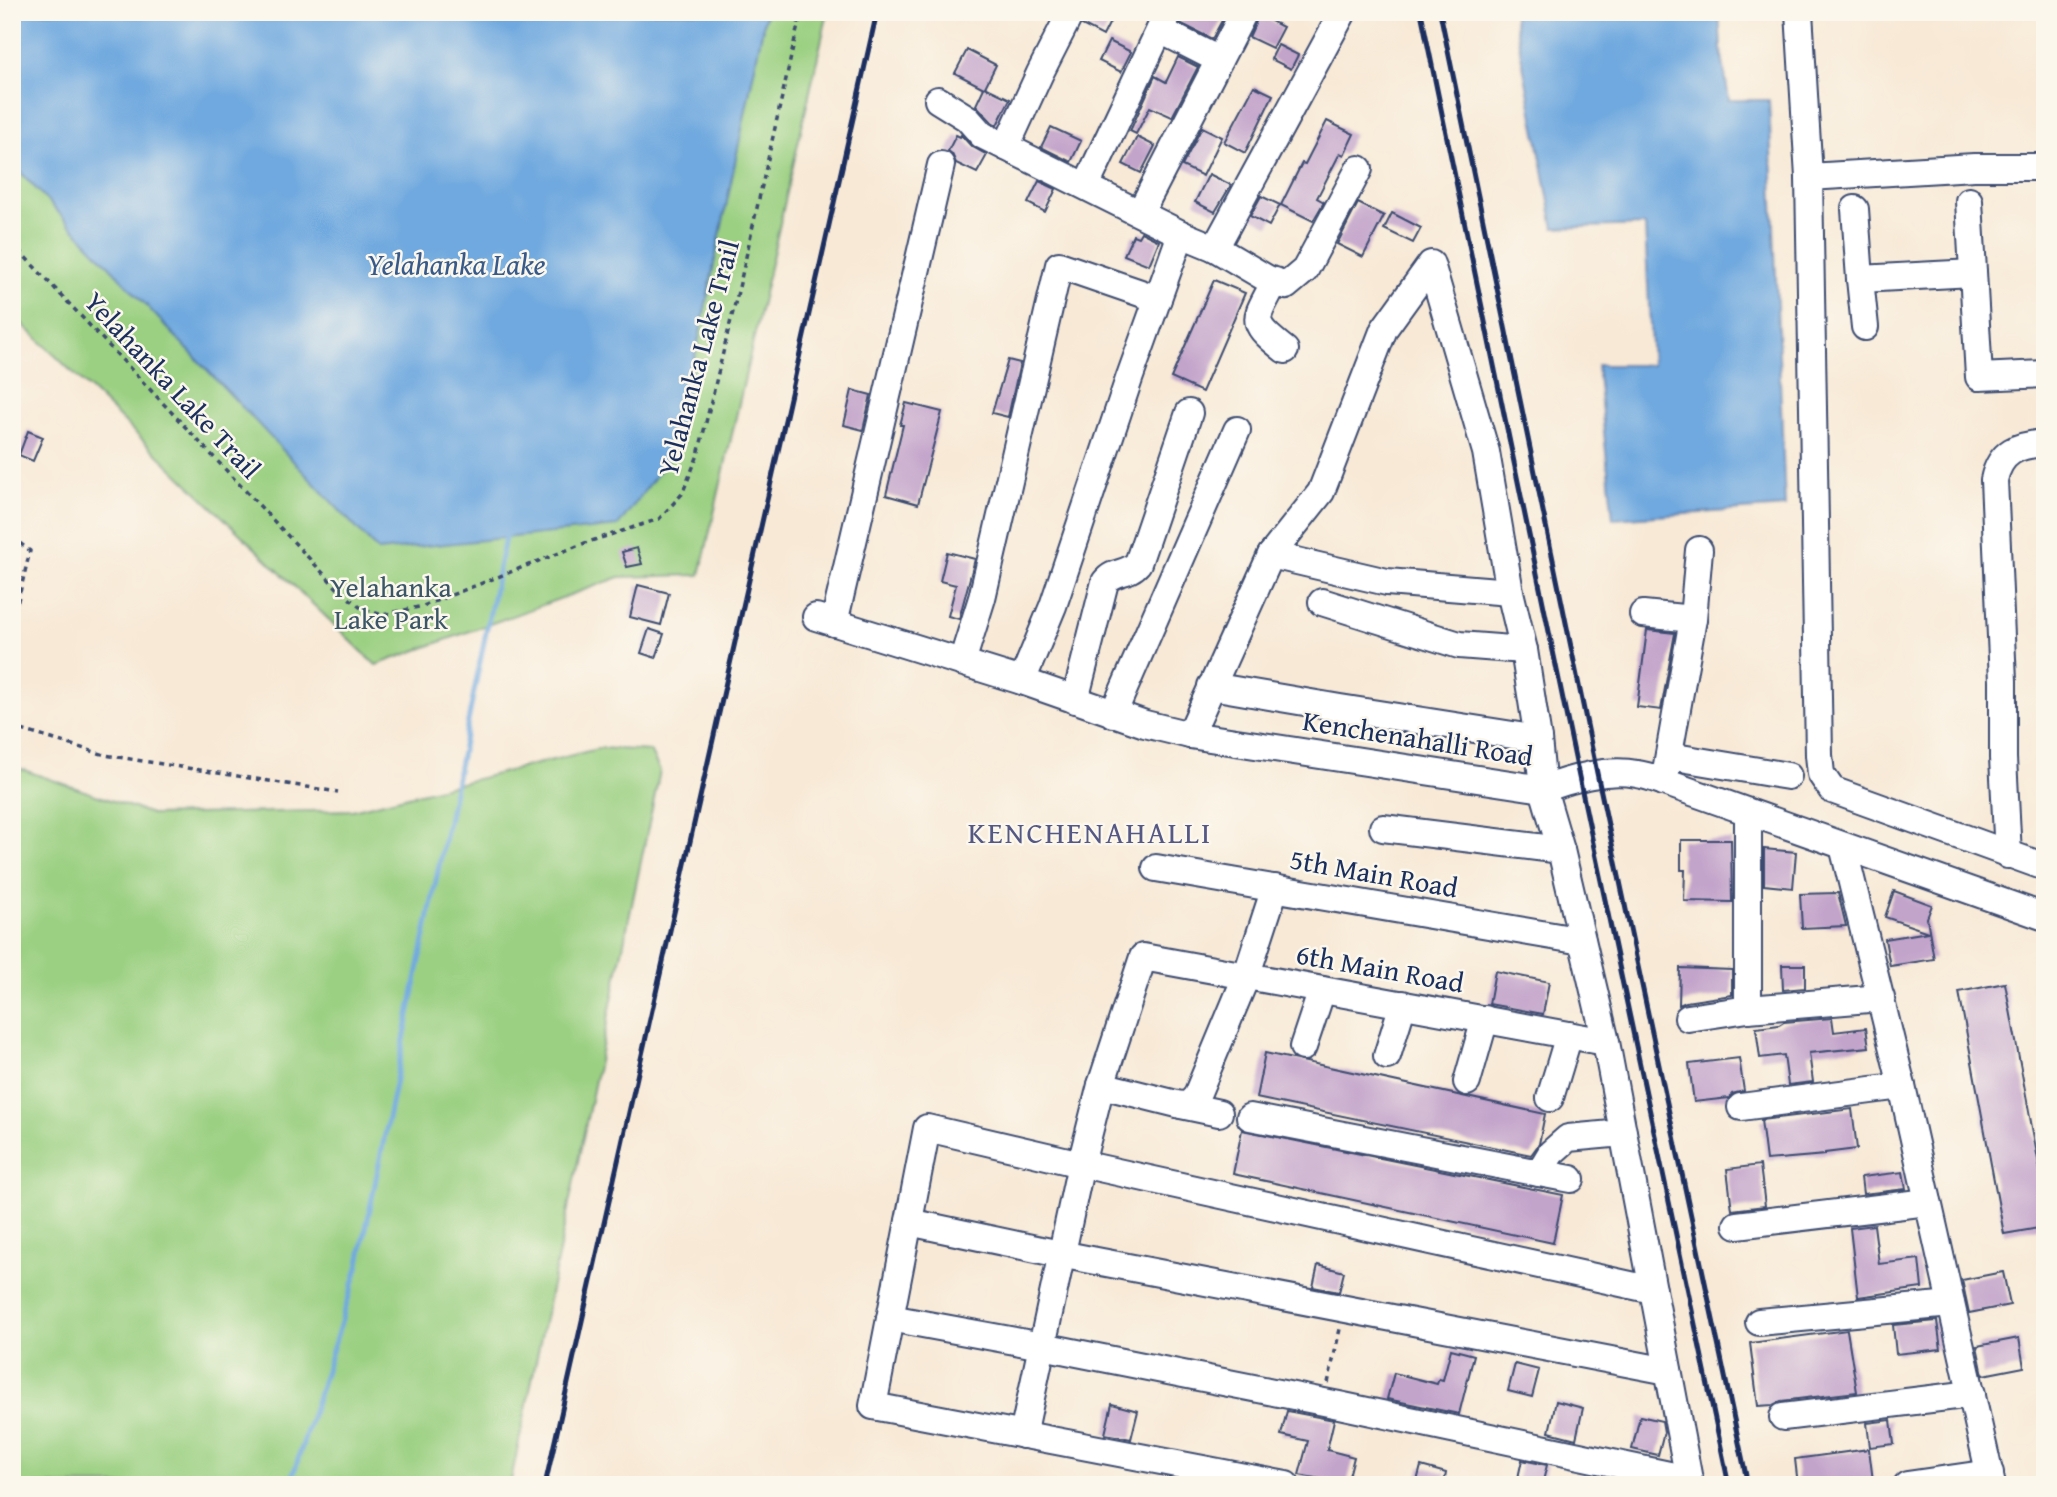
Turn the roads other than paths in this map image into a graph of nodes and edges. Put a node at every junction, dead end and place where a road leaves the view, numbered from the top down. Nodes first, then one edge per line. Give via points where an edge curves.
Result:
1 (1071, 12) edge
2 (1244, 12) edge
3 (1343, 12) edge
4 (1799, 12) edge
5 (1164, 21) edge
6 (1219, 60) junction
7 (938, 100) dead end
8 (1006, 147) junction
9 (941, 165) dead end
10 (2045, 167) edge
11 (1359, 169) dead end
12 (1809, 177) junction
13 (1086, 186) junction
14 (1969, 201) dead end
15 (1855, 209) dead end
16 (1140, 213) junction
17 (1181, 234) junction
18 (1215, 248) junction
19 (1973, 273) junction
20 (1860, 279) junction
21 (1275, 281) junction
22 (1158, 299) junction
23 (1865, 327) dead end
24 (1284, 350) dead end
25 (2045, 373) edge
26 (1189, 413) dead end
27 (1237, 430) dead end
28 (2045, 443) edge
29 (1699, 550) dead end
30 (1271, 555) junction
31 (1510, 592) junction
32 (1322, 602) dead end
33 (1643, 614) dead end
34 (1693, 619) junction
35 (1524, 650) junction
36 (961, 662) junction
37 (1022, 681) junction
38 (1211, 685) junction
39 (1075, 701) junction
40 (1113, 713) junction
41 (1190, 735) junction
42 (1538, 739) junction
43 (1667, 769) junction
44 (1788, 775) dead end
45 (1543, 789) junction
46 (1748, 812) junction
47 (1383, 828) dead end
48 (1843, 846) junction
49 (1561, 850) junction
50 (2008, 855) junction
51 (2045, 867) edge
52 (1156, 868) dead end
53 (1275, 888) junction
54 (2045, 917) edge
55 (1581, 940) junction
56 (1246, 977) junction
57 (1322, 990) junction
58 (1881, 999) junction
59 (1403, 1004) junction
60 (1748, 1009) junction
61 (1688, 1018) dead end
62 (1485, 1019) junction
63 (1569, 1035) junction
64 (1606, 1042) junction
65 (1303, 1047) dead end
66 (1387, 1056) dead end
67 (1467, 1082) dead end
68 (1101, 1085) junction
69 (1902, 1086) junction
70 (1550, 1098) dead end
71 (1181, 1105) junction
72 (1741, 1107) dead end
73 (1219, 1114) dead end
74 (1250, 1117) dead end
75 (1623, 1133) junction
76 (1081, 1164) junction
77 (1539, 1172) junction
78 (1570, 1179) dead end
79 (1928, 1202) junction
80 (909, 1222) junction
81 (1737, 1225) dead end
82 (1060, 1254) junction
83 (1653, 1290) junction
84 (1951, 1304) junction
85 (890, 1318) junction
86 (1759, 1322) dead end
87 (1042, 1346) junction
88 (1668, 1371) junction
89 (1972, 1394) junction
90 (1783, 1417) dead end
91 (1023, 1435) junction
92 (1991, 1479) edge
93 (1689, 1482) edge
94 (1286, 1485) edge
95 (1907, 1485) edge

1 - 8 street
2 - 6 street
3 - 18 street
4 - 12 street
5 - 6 street
5 - 13 street
6 - 16 street
7 - 8 street via 967,118 982,135
8 - 13 street
9 - 36 street, Kenchenahalli Road via 825,620
10 - 12 street
11 - 21 street via 1305,270 1286,286
12 - 50 street via 1821,774 1832,790
13 - 16 street
14 - 19 street
15 - 20 street
16 - 17 street
17 - 18 street
17 - 22 street
18 - 21 street
19 - 20 street
19 - 25 street via 1979,377
20 - 23 street
21 - 24 street via 1258,316 1258,326
22 - 36 street via 1059,265 982,598
22 - 37 street via 1053,606
26 - 39 street via 1138,563 1105,582
27 - 40 street
28 - 50 street via 2026,444 2010,452 1994,480
29 - 34 street
30 - 31 street via 1387,582
30 - 31 street via 1321,492 1384,329 1431,264 1486,452
30 - 38 street
31 - 35 street
32 - 35 street via 1459,645
33 - 34 street
34 - 43 street
35 - 42 street
36 - 37 street, Kenchenahalli Road
37 - 39 street, Kenchenahalli Road
38 - 41 street
38 - 42 street
39 - 40 street, Kenchenahalli Road
40 - 41 street, Kenchenahalli Road
41 - 45 street, Kenchenahalli Road
42 - 45 street
43 - 44 street
43 - 45 street, Kenchenahalli Road via 1597,774
43 - 46 street, Kenchenahalli Road
45 - 49 street
46 - 48 street, Kenchenahalli Road
46 - 60 street
47 - 49 street
48 - 54 street, Kenchenahalli Road
48 - 58 street
49 - 55 street
50 - 51 street
52 - 53 street, 5th Main Road
53 - 55 street, 5th Main Road
53 - 56 street
55 - 64 street
56 - 57 street, 6th Main Road
56 - 68 street, 6th Main Road via 1143,957
56 - 71 street via 1196,1097
57 - 59 street, 6th Main Road
57 - 65 street
58 - 60 street
58 - 69 street
59 - 62 street, 6th Main Road
59 - 66 street
60 - 61 street
62 - 63 street, 6th Main Road
62 - 67 street
63 - 64 street, 6th Main Road
63 - 70 street
64 - 75 street
68 - 71 street
68 - 76 street
69 - 72 street
69 - 79 street
71 - 73 street
74 - 77 street
75 - 77 street via 1568,1138
75 - 83 street
76 - 80 street via 927,1128
76 - 82 street
76 - 83 street
77 - 78 street
79 - 81 street
79 - 84 street
80 - 82 street
80 - 85 street
82 - 87 street
82 - 88 street
83 - 88 street
84 - 86 street
84 - 89 street
85 - 87 street
85 - 91 street via 873,1406
87 - 91 street
87 - 93 street
88 - 93 street
89 - 90 street
89 - 92 street
91 - 94 street
92 - 95 street

